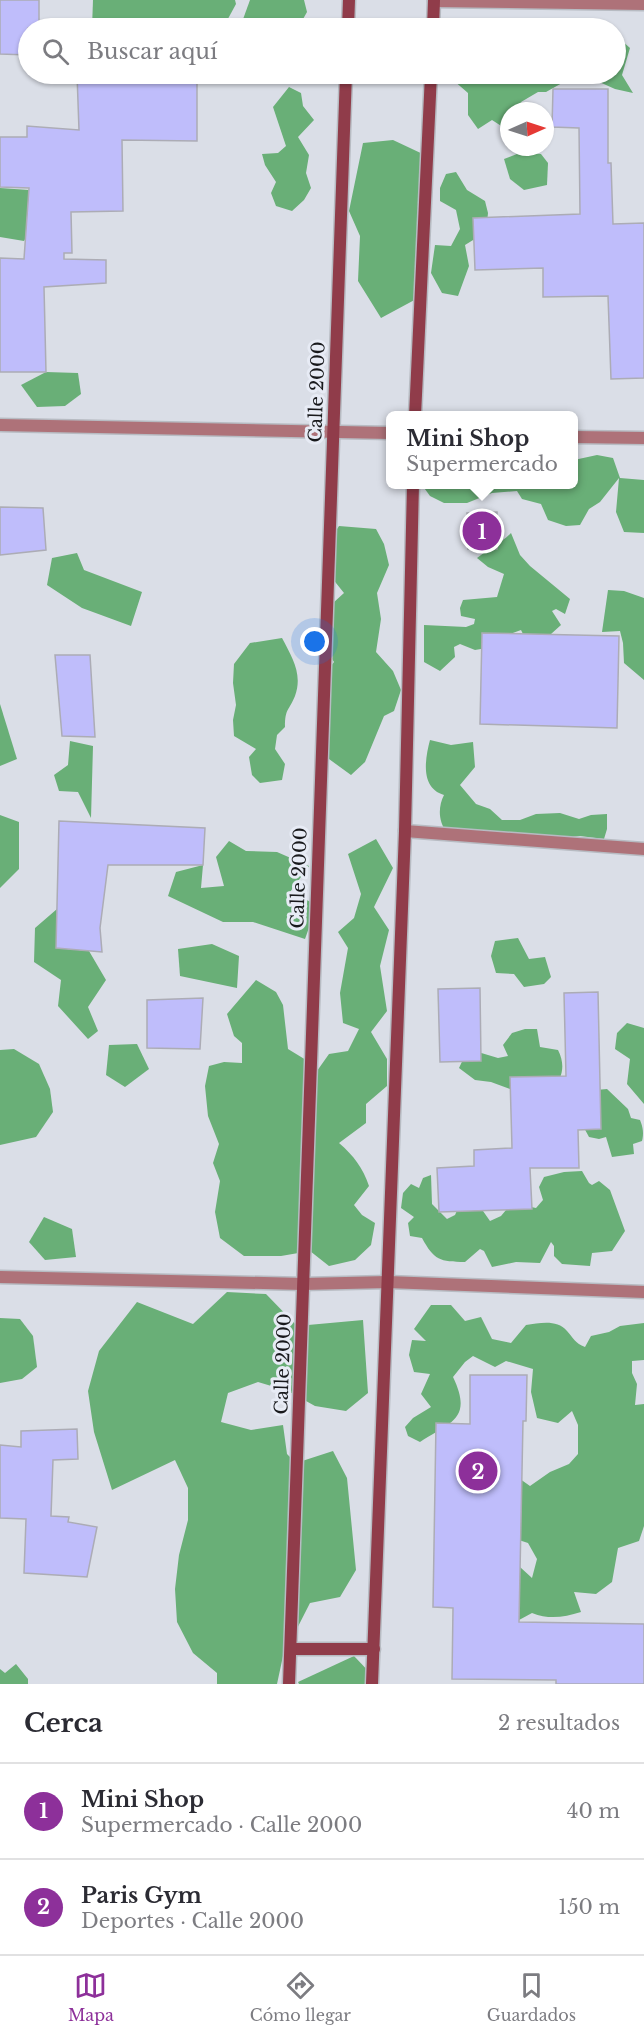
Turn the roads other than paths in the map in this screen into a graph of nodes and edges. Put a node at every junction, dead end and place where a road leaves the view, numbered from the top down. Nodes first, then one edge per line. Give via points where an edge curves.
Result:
1 (349, 0) edge
2 (434, 0) edge
3 (644, 4) edge
4 (348, 18) edge
5 (433, 18) edge
6 (346, 84) edge
7 (431, 84) edge
8 (415, 411) edge
9 (0, 425) edge
10 (333, 432) junction
11 (386, 434) edge
12 (578, 437) edge
13 (644, 438) edge
14 (413, 489) edge
15 (405, 831) junction
16 (644, 849) edge
17 (0, 1278) edge
18 (388, 1282) junction
19 (303, 1284) junction
20 (644, 1292) edge
21 (291, 1649) junction
22 (374, 1649) junction
23 (289, 1684) edge
24 (372, 1684) edge

1 - 4 street
2 - 3 street
2 - 5 street
6 - 10 street, Calle 2000
7 - 8 street
9 - 10 street
10 - 11 street
10 - 19 street, Calle 2000
12 - 13 street
14 - 15 street
15 - 16 street
15 - 18 street
17 - 19 street
18 - 19 street
18 - 20 street
18 - 22 street
19 - 21 street, Calle 2000
21 - 22 street
21 - 23 street, Calle 2000
22 - 24 street

